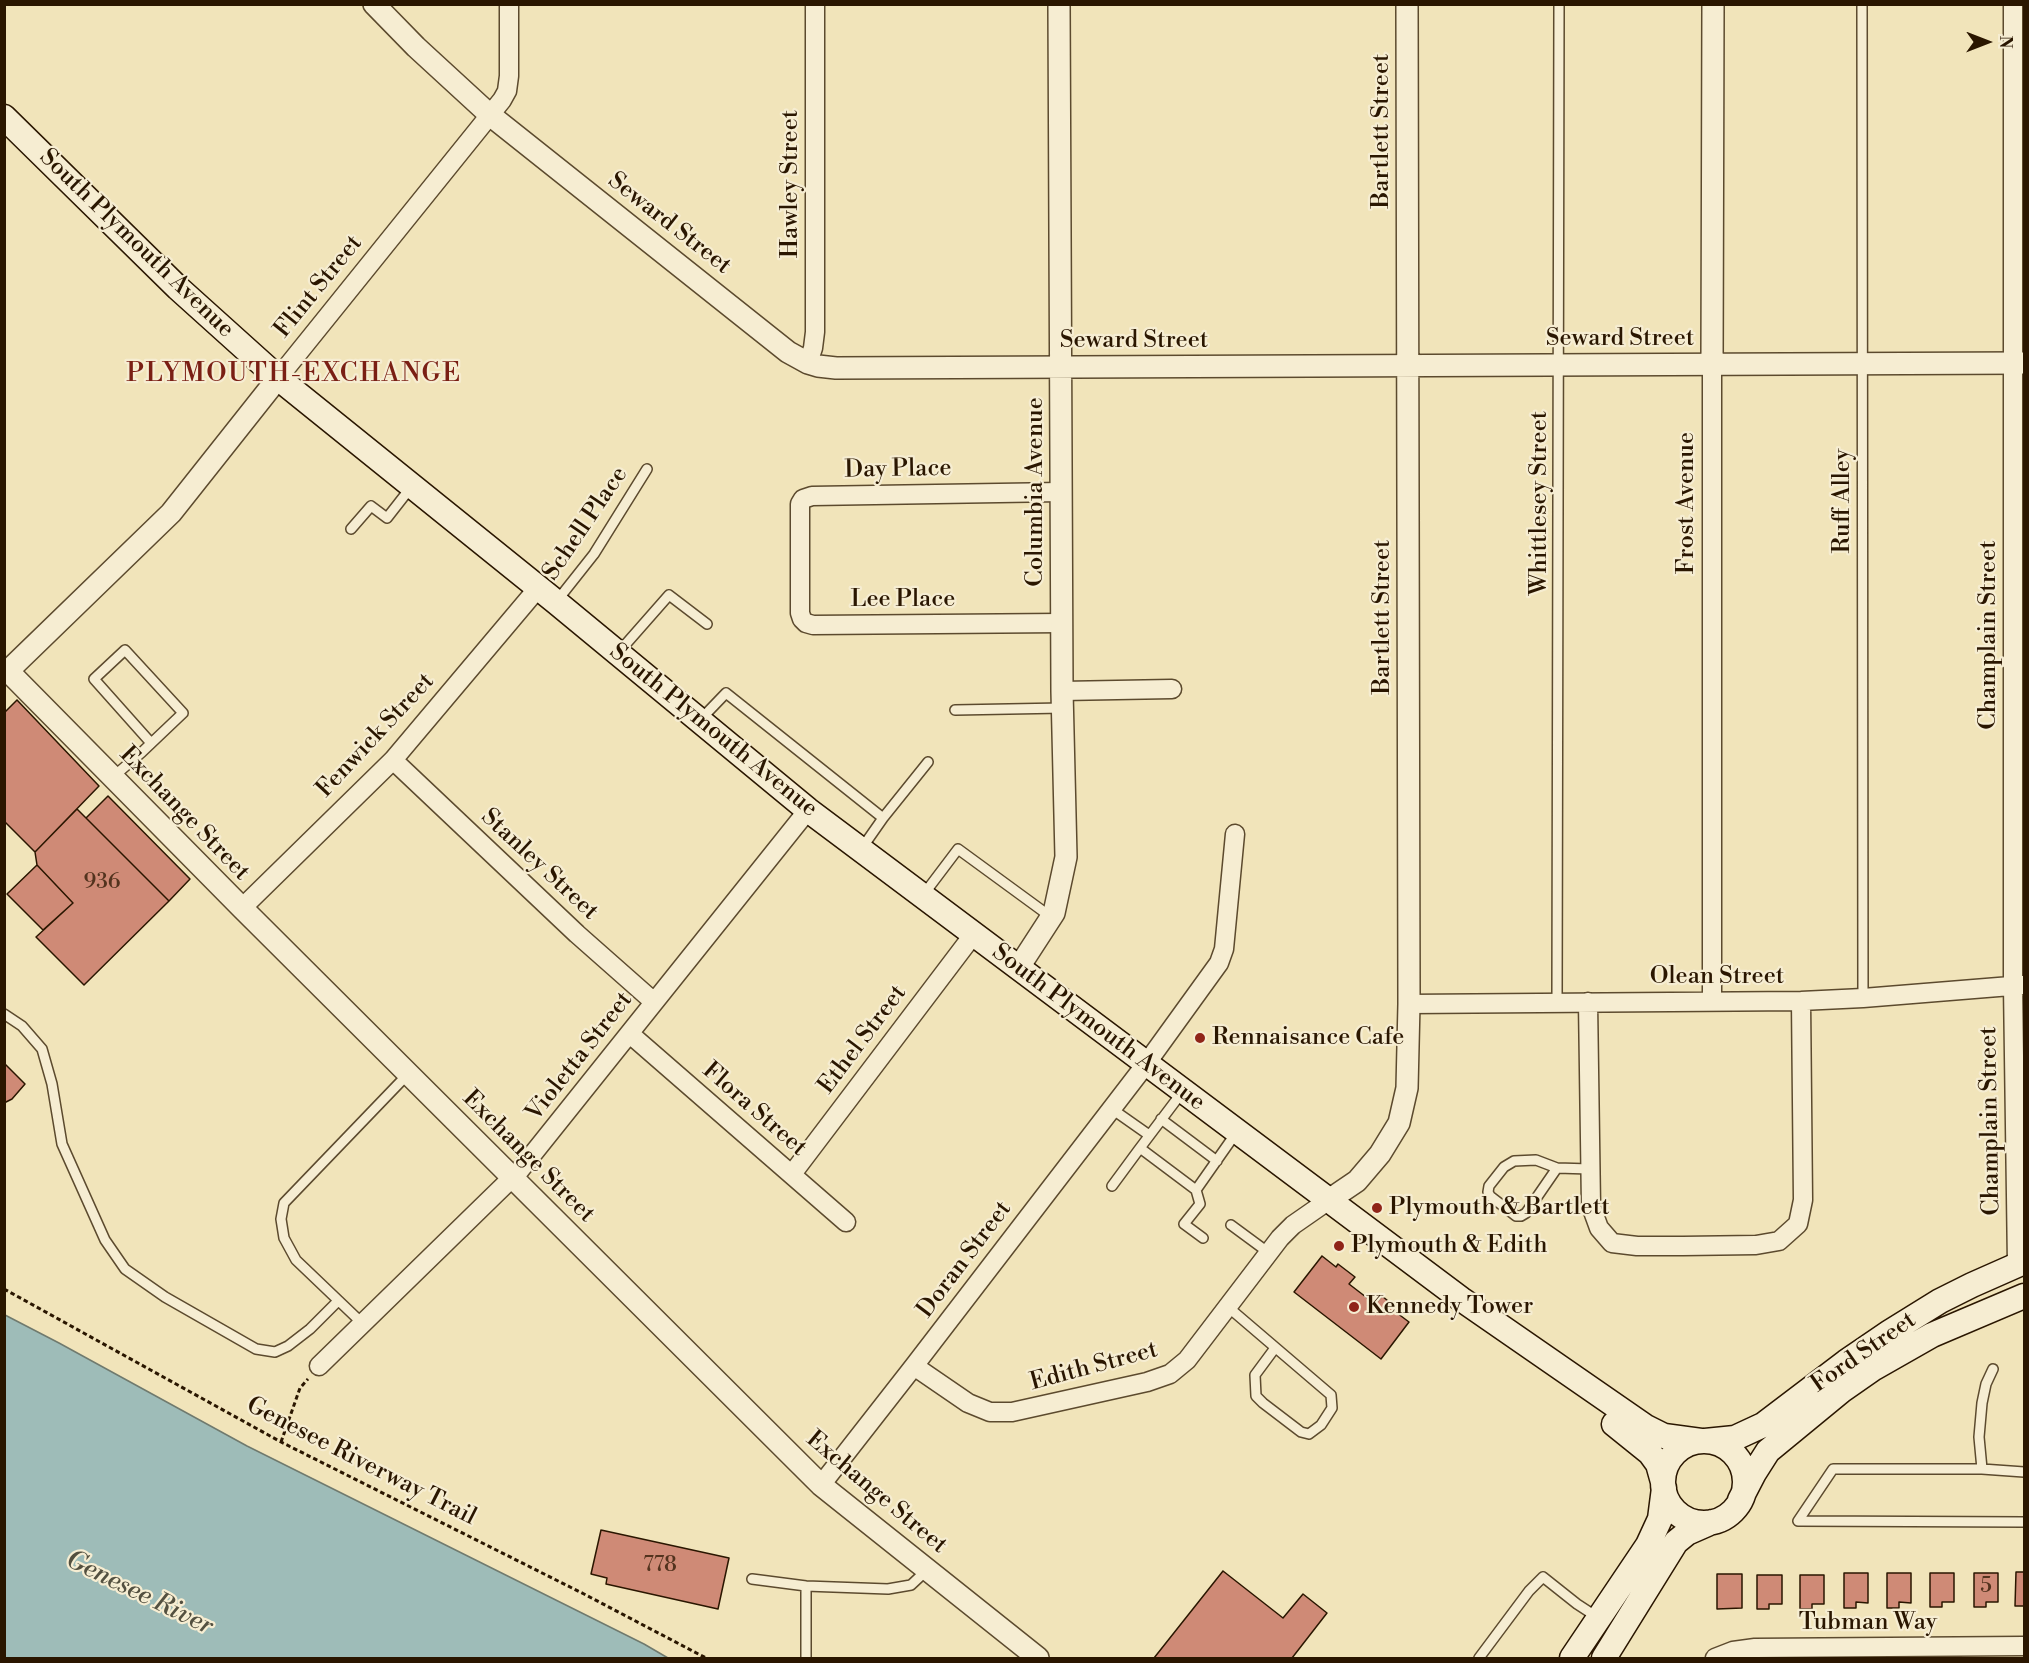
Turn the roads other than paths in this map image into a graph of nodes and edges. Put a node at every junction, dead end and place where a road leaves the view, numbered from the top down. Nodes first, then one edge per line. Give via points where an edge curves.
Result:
1 (374, 4) edge
2 (509, 4) edge
3 (815, 4) edge
4 (1059, 4) edge
5 (1407, 4) edge
6 (1559, 4) edge
7 (1713, 4) edge
8 (1862, 4) edge
9 (2013, 4) edge
10 (490, 115) junction
11 (4, 117) edge
12 (808, 363) junction
13 (1863, 363) junction
14 (2019, 363) edge
15 (1712, 364) junction
16 (1408, 365) junction
17 (1560, 365) junction
18 (1061, 367) junction
19 (278, 378) junction
20 (647, 469) dead end
21 (412, 486) junction
22 (1061, 492) junction
23 (351, 529) dead end
24 (800, 564) joint
25 (547, 595) junction
26 (707, 624) dead end
27 (1062, 624) junction
28 (618, 653) junction
29 (6, 671) edge
30 (1172, 689) dead end
31 (1062, 700) junction
32 (955, 710) dead end
33 (700, 721) junction
34 (151, 743) junction
35 (393, 760) junction
36 (928, 762) dead end
37 (113, 777) junction
38 (808, 810) junction
39 (883, 818) junction
40 (1235, 834) dead end
41 (860, 850) junction
42 (922, 897) junction
43 (242, 908) junction
44 (1051, 917) junction
45 (973, 935) junction
46 (1019, 967) junction
47 (2019, 986) edge
48 (1863, 998) junction
49 (1801, 1000) junction
50 (1712, 1001) junction
51 (654, 1002) junction
52 (1557, 1002) junction
53 (1588, 1002) junction
54 (1409, 1004) junction
55 (4, 1014) edge
56 (630, 1034) junction
57 (1146, 1064) junction
58 (408, 1074) junction
59 (1182, 1091) junction
60 (1112, 1108) junction
61 (1161, 1119) junction
62 (1237, 1131) junction
63 (1149, 1135) junction
64 (1140, 1148) junction
65 (1217, 1161) junction
66 (1557, 1168) junction
67 (1590, 1169) junction
68 (792, 1174) junction
69 (512, 1178) junction
70 (1112, 1186) dead end
71 (1196, 1190) junction
72 (1329, 1200) junction
73 (846, 1222) dead end
74 (1231, 1225) dead end
75 (1203, 1238) dead end
76 (1269, 1253) junction
77 (2021, 1264) edge
78 (2025, 1296) edge
79 (1461, 1299) junction
80 (338, 1301) junction
81 (1228, 1307) junction
82 (363, 1324) junction
83 (1275, 1348) junction
84 (319, 1366) road end
85 (914, 1366) junction
86 (1993, 1369) dead end
87 (1703, 1442) junction
88 (1982, 1469) junction
89 (2025, 1472) edge
90 (1664, 1484) junction
91 (820, 1485) junction
92 (1740, 1500) junction
93 (1714, 1522) junction
94 (2025, 1522) edge
95 (927, 1570) junction
96 (752, 1579) dead end
97 (806, 1586) junction
98 (1600, 1619) junction
99 (2025, 1646) edge
100 (806, 1659) edge
101 (1038, 1659) edge
102 (1479, 1659) edge
103 (1572, 1659) edge
104 (1604, 1659) edge
105 (1715, 1659) edge

1 - 10 street, Seward Street
2 - 10 street, Flint Street via 508,84
3 - 12 street, Hawley Street via 815,332
4 - 18 street, Columbia Avenue
5 - 16 street, Bartlett Street
6 - 17 lane, Whittlesey Street
7 - 15 street, Frost Avenue
8 - 13 lane, Ruff Alley
9 - 14 street, Champlain Street
10 - 12 street, Seward Street via 788,352
10 - 19 street, Flint Street
11 - 19 main road, South Plymouth Avenue via 178,288
12 - 18 street, Seward Street via 836,368
13 - 14 street, Seward Street
13 - 15 street, Seward Street
13 - 48 lane, Ruff Alley
14 - 47 street, Champlain Street
15 - 17 street, Seward Street
15 - 50 street, Frost Avenue
16 - 17 street, Seward Street
16 - 18 street, Seward Street
16 - 54 street, Bartlett Street
17 - 52 lane, Whittlesey Street
18 - 22 street, Columbia Avenue
19 - 21 main road, South Plymouth Avenue
19 - 29 street, Flint Street via 171,513
20 - 25 lane, Schell Place via 594,554
21 - 23 lane via 387,518 371,506
21 - 25 main road, South Plymouth Avenue
22 - 24 street, Day Place via 812,496 800,504
22 - 27 street, Columbia Avenue
24 - 27 street, Lee Place via 800,613 806,623
25 - 28 main road, South Plymouth Avenue
25 - 35 street, Fenwick Street
26 - 28 lane via 669,594
27 - 31 street, Columbia Avenue
28 - 33 main road, South Plymouth Avenue
29 - 37 street, Exchange Street
30 - 31 street
31 - 32 lane
31 - 44 street, Columbia Avenue via 1066,857
33 - 38 main road, South Plymouth Avenue
33 - 39 lane via 726,693
34 - 34 lane via 183,713 124,650 94,679
34 - 37 lane
35 - 43 street, Fenwick Street
35 - 51 street, Stanley Street
36 - 39 lane
37 - 43 street, Exchange Street
38 - 41 main road, South Plymouth Avenue
38 - 51 street, Violetta Street
39 - 41 lane
40 - 57 street, Doran Street via 1222,956
41 - 42 main road, South Plymouth Avenue
42 - 44 lane via 958,849
42 - 45 main road, South Plymouth Avenue
43 - 58 street, Exchange Street
44 - 46 street, Columbia Avenue
45 - 46 main road, South Plymouth Avenue
45 - 68 street, Ethel Street
46 - 57 main road, South Plymouth Avenue
47 - 48 street, Olean Street
47 - 77 street, Champlain Street
48 - 49 street, Olean Street
49 - 50 street, Olean Street
49 - 67 street via 1803,1200 1798,1224 1779,1241 1746,1246 1612,1243 1599,1228 1590,1206
50 - 53 street, Olean Street
51 - 56 street, Violetta Street
52 - 53 street, Olean Street
52 - 54 street, Olean Street
53 - 67 street
54 - 72 street, Bartlett Street via 1407,1088 1399,1123 1369,1169
55 - 80 lane via 22,1026 42,1049 62,1144 105,1240 124,1269 256,1349 275,1352 310,1329
56 - 68 street, Flora Street
56 - 69 street, Violetta Street
57 - 59 main road, South Plymouth Avenue
57 - 60 street, Doran Street
58 - 69 street, Exchange Street
58 - 80 lane via 284,1203 284,1238 296,1260
59 - 61 lane
59 - 62 main road, South Plymouth Avenue
60 - 63 lane
60 - 85 street, Doran Street
61 - 63 lane
61 - 65 lane via 1189,1144
62 - 65 lane
62 - 72 main road, South Plymouth Avenue
63 - 64 lane
64 - 70 lane
64 - 71 lane via 1171,1167
65 - 71 lane
66 - 66 lane via 1536,1160 1514,1161 1492,1181 1488,1192 1521,1216
66 - 67 lane
68 - 73 street, Flora Street
69 - 82 street, Violetta Street
69 - 91 street, Exchange Street
71 - 75 lane via 1200,1204 1184,1224
72 - 76 street, Edith Street via 1293,1225
72 - 79 main road, South Plymouth Avenue
74 - 76 lane
76 - 81 street, Edith Street
77 - 87 main road, Ford Street via 1940,1301 1890,1332 1756,1430 1735,1438
78 - 92 main road, Ford Street via 1932,1335 1849,1385 1773,1446
79 - 87 main road, South Plymouth Avenue via 1646,1427 1664,1436
79 - 90 main road, South Plymouth Avenue via 1549,1374 1645,1447 1658,1464
80 - 82 lane
81 - 83 lane
81 - 85 street, Edith Street via 1187,1360 1170,1374 1012,1412 990,1412 968,1403
82 - 84 street, Violetta Street
83 - 83 lane via 1331,1395 1332,1408 1321,1425 1309,1434 1301,1432 1256,1396 1256,1375
85 - 91 street, Doran Street
86 - 88 lane via 1982,1402
87 - 90 main road via 1686,1446 1675,1454 1666,1468
87 - 92 main road via 1728,1449 1740,1463 1744,1486
88 - 89 lane
88 - 94 lane via 1833,1469 1798,1521
90 - 93 main road via 1667,1499 1680,1515 1698,1522
90 - 98 main road via 1662,1511 1654,1534
91 - 95 street, Exchange Street
92 - 93 main road via 1731,1513
93 - 104 main road via 1676,1542
95 - 97 lane via 910,1585 896,1589
95 - 101 street, Exchange Street
96 - 97 lane
97 - 100 lane
98 - 102 lane via 1543,1577
98 - 103 main road
99 - 105 street, Tubman Way via 1755,1648

